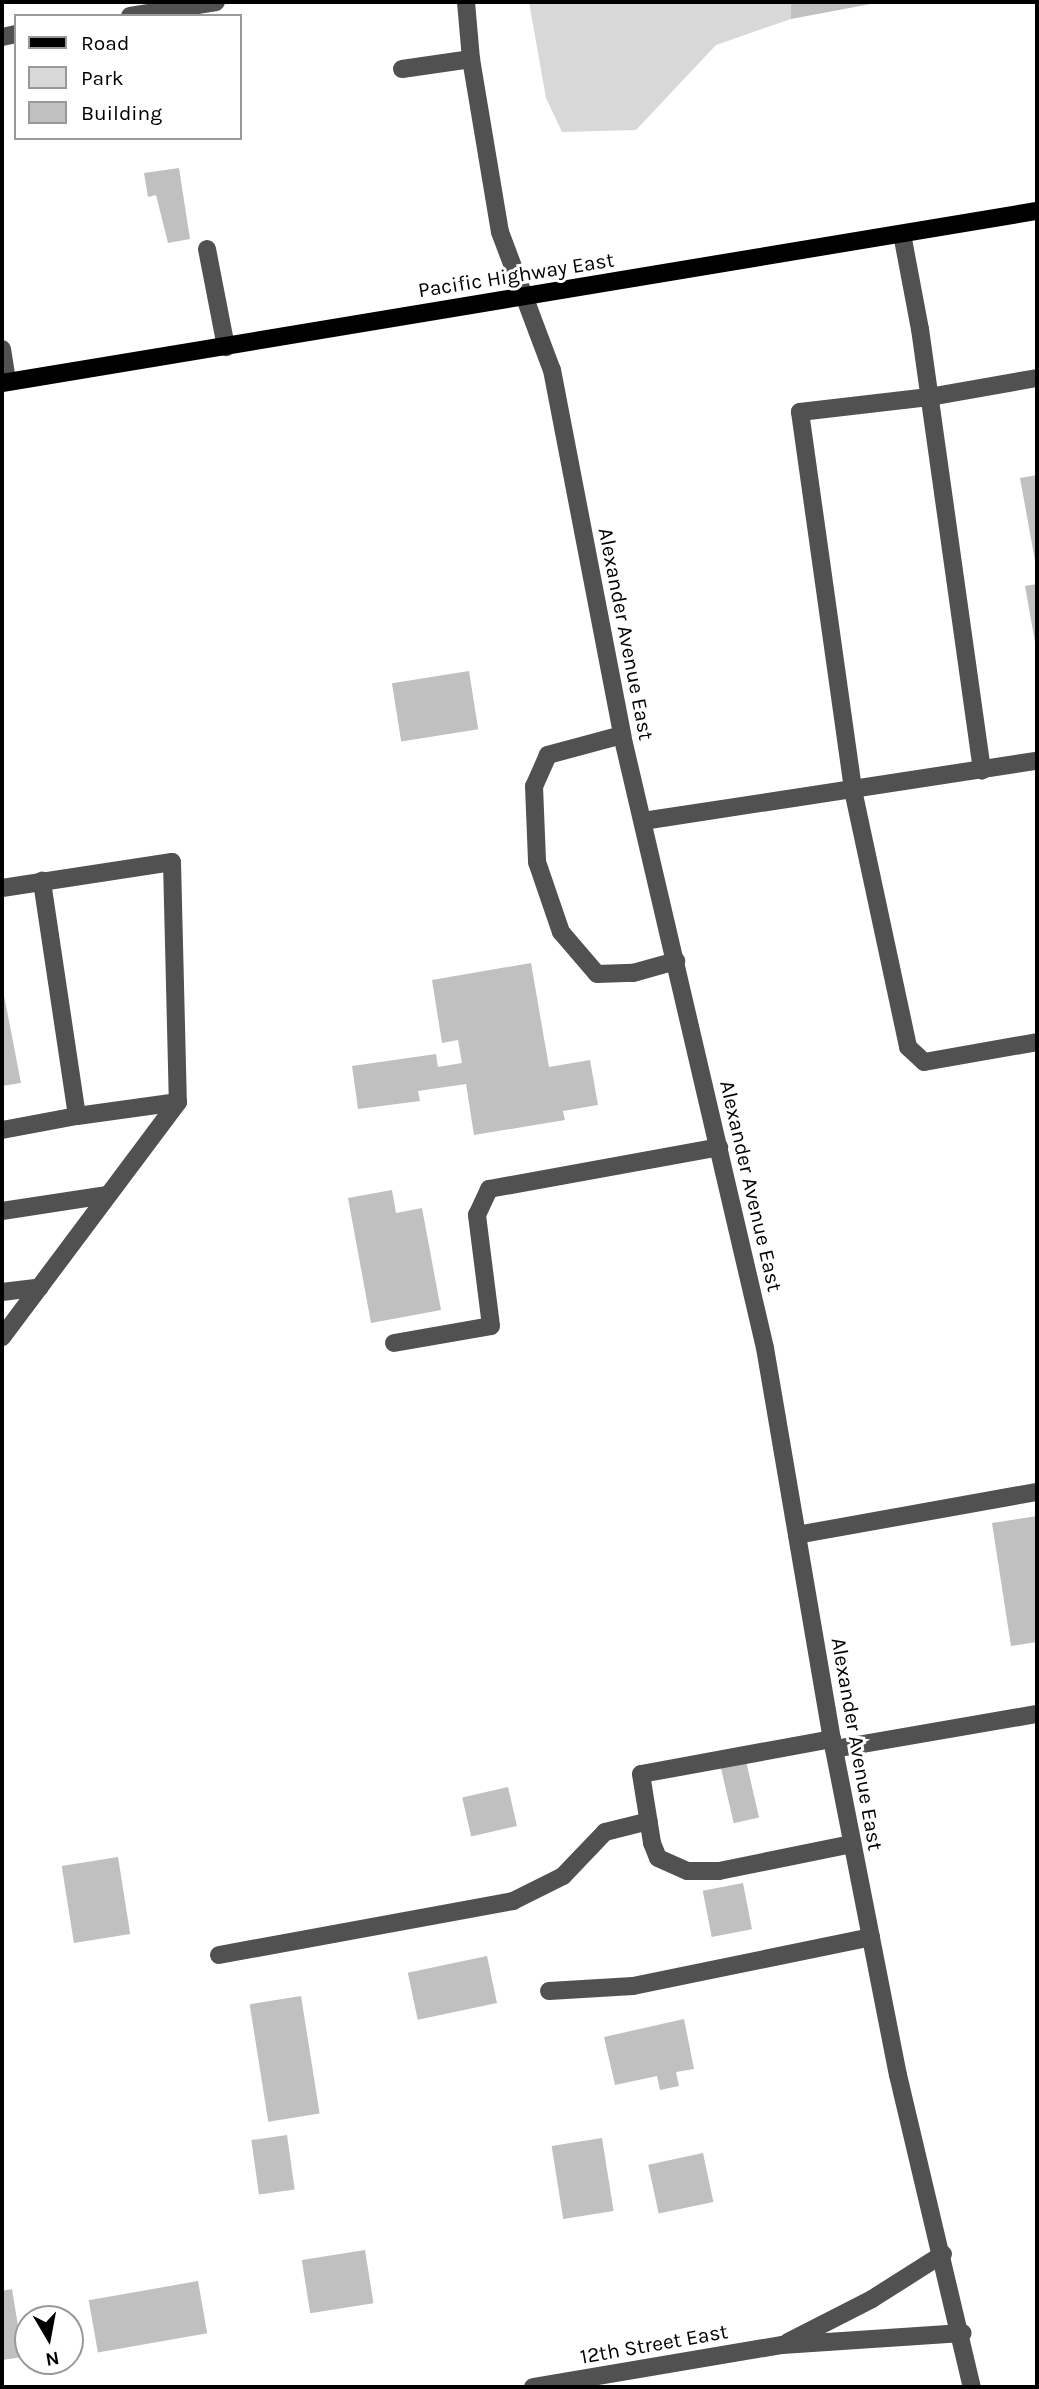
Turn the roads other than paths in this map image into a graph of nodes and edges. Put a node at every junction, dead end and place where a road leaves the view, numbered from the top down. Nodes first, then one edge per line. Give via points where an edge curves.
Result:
1 (216, 2) edge
2 (467, 2) edge
3 (142, 14) edge
4 (471, 60) junction
5 (402, 69) dead end
6 (1037, 211) edge
7 (902, 234) junction
8 (207, 249) dead end
9 (523, 296) junction
10 (226, 347) junction
11 (2, 349) edge
12 (1037, 378) edge
13 (4, 383) edge
14 (929, 397) junction
15 (622, 735) junction
16 (1037, 761) edge
17 (982, 771) junction
18 (853, 790) junction
19 (643, 821) junction
20 (42, 881) junction
21 (2, 888) edge
22 (676, 961) junction
23 (1037, 1042) edge
24 (178, 1102) junction
25 (77, 1116) junction
26 (2, 1130) edge
27 (719, 1147) junction
28 (106, 1195) junction
29 (2, 1211) edge
30 (40, 1287) junction
31 (2, 1292) edge
32 (2, 1337) edge
33 (394, 1343) dead end
34 (1037, 1492) edge
35 (797, 1535) junction
36 (1037, 1714) edge
37 (833, 1744) junction
38 (649, 1821) junction
39 (852, 1844) junction
40 (871, 1937) junction
41 (219, 1955) dead end
42 (549, 1991) dead end
43 (943, 2255) junction
44 (963, 2333) junction
45 (782, 2345) junction
46 (533, 2387) edge
47 (972, 2387) edge

1 - 3 street
2 - 4 street, Alexander Avenue East
4 - 5 street
4 - 9 street, Alexander Avenue East via 500,232
6 - 7 main road, Pacific Highway East
7 - 9 main road, Pacific Highway East
7 - 14 street
8 - 10 street
9 - 10 main road, Pacific Highway East
9 - 15 street, Alexander Avenue East via 552,370
10 - 13 main road, Pacific Highway East
11 - 13 street
12 - 14 street
14 - 17 street
14 - 18 street via 800,412
15 - 19 street, Alexander Avenue East
15 - 22 street via 548,755 534,786 537,862 561,932 597,974 633,973
16 - 17 street
17 - 18 street
18 - 19 street
18 - 23 street via 908,1047 924,1062
19 - 22 street, Alexander Avenue East
20 - 21 street
20 - 24 street via 172,862
20 - 25 street
22 - 27 street, Alexander Avenue East
24 - 25 street
24 - 28 street
25 - 26 street
27 - 33 street via 489,1189 477,1215 491,1326
27 - 35 street, Alexander Avenue East via 765,1348
28 - 29 street
28 - 30 street
30 - 31 street
30 - 32 street
34 - 35 street
35 - 37 street, Alexander Avenue East
36 - 37 street
37 - 38 street via 641,1774
37 - 39 street, Alexander Avenue East
38 - 39 street via 658,1857 687,1871 719,1871
38 - 41 street via 605,1832 563,1876 513,1901
39 - 40 street, Alexander Avenue East
40 - 42 street via 633,1986
40 - 43 street, Alexander Avenue East via 898,2075
43 - 44 street, Alexander Avenue East
43 - 45 street, 12th Street East via 872,2299
44 - 45 street, 12th Street East
44 - 47 street, Alexander Avenue East
45 - 46 street, 12th Street East

